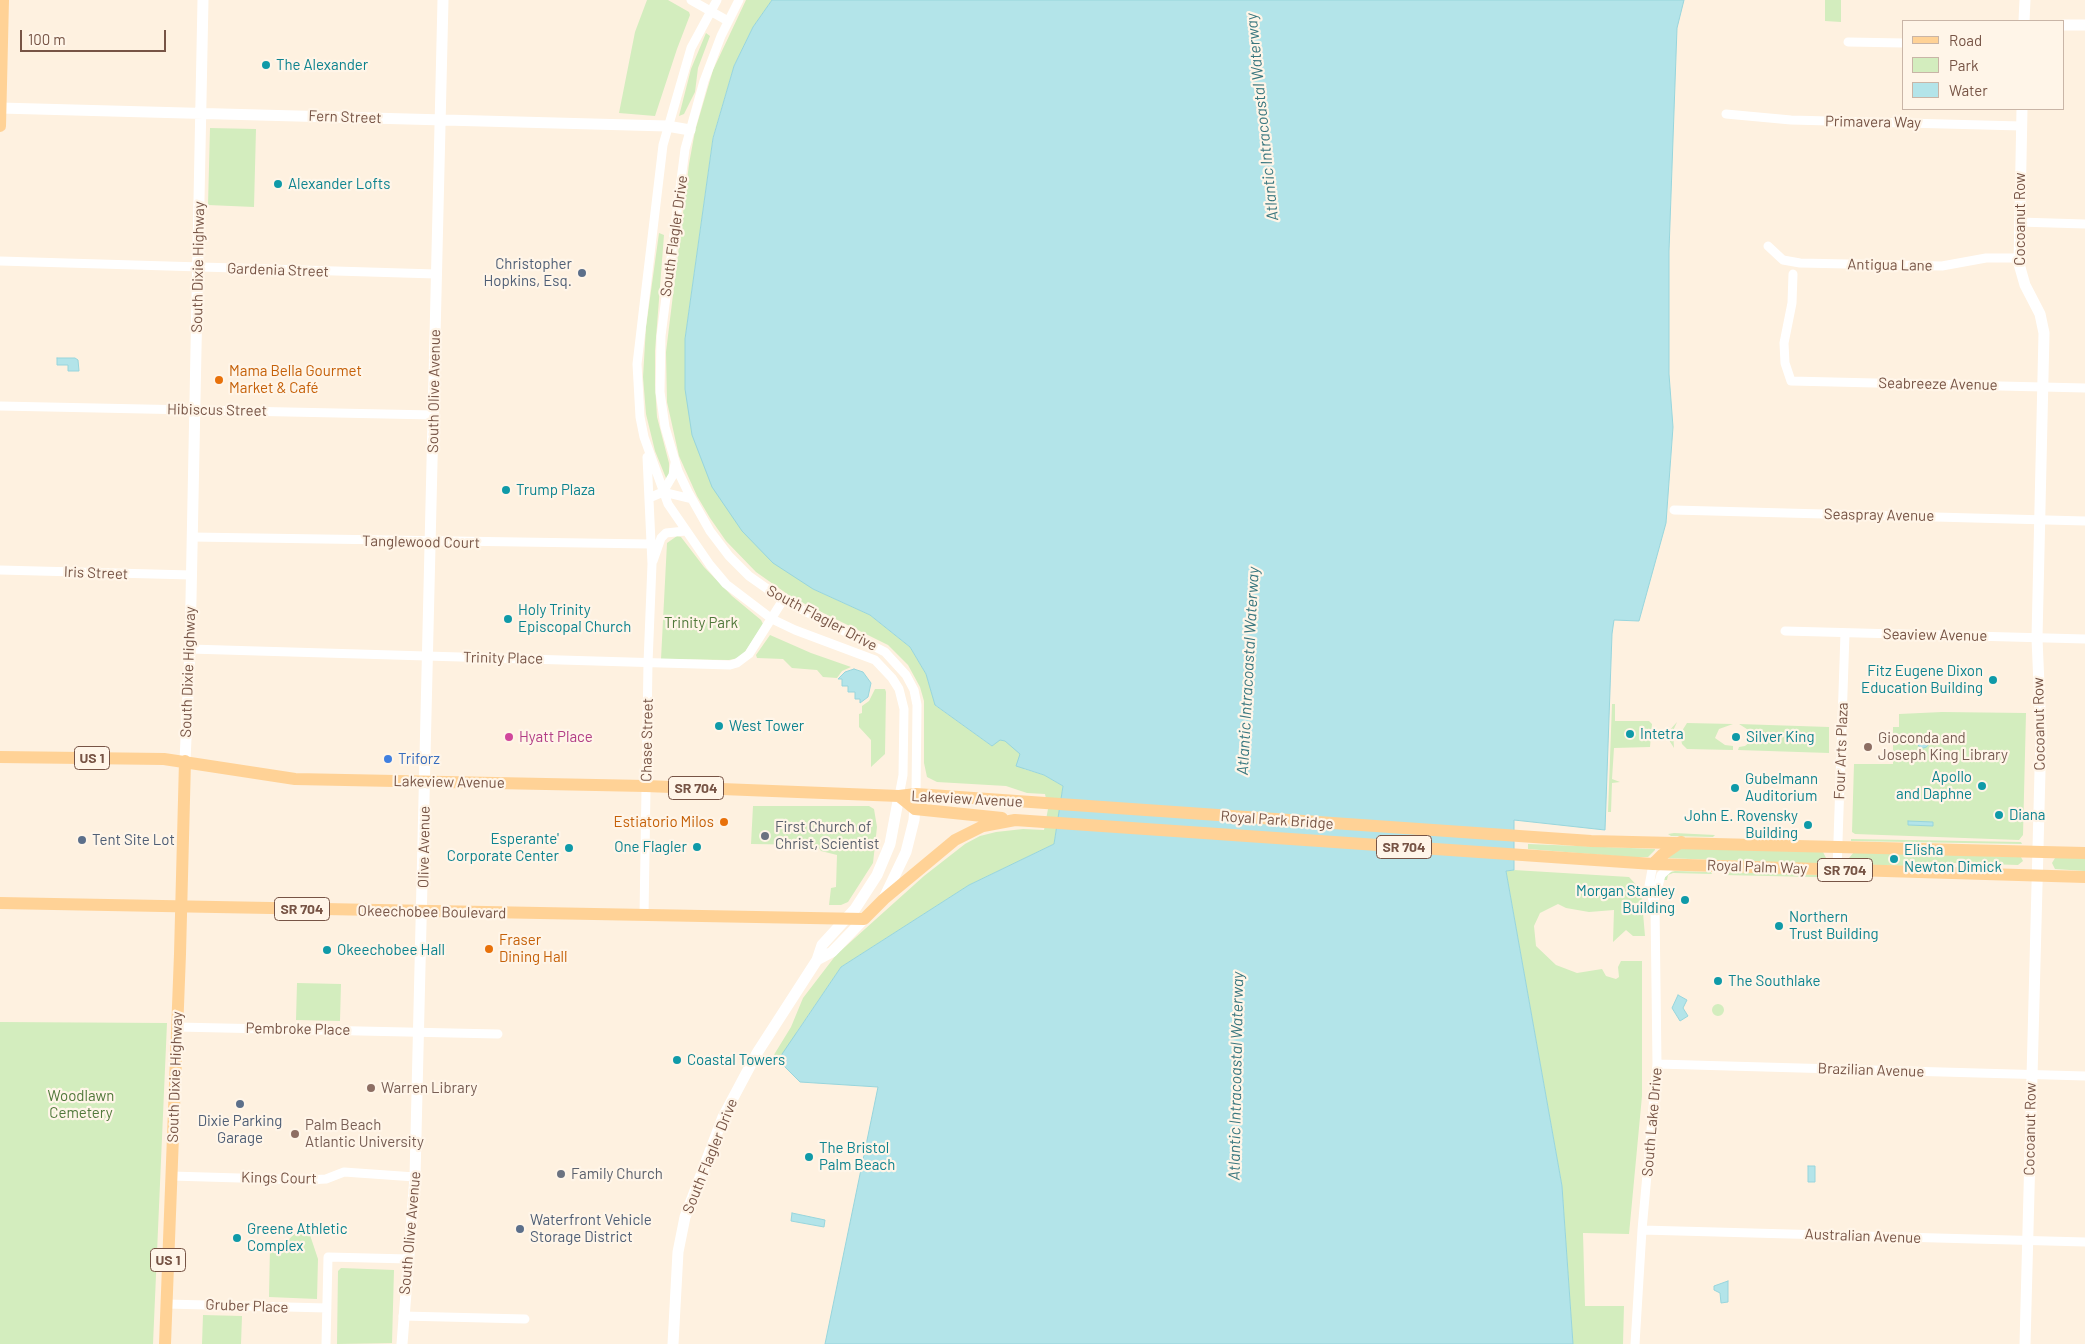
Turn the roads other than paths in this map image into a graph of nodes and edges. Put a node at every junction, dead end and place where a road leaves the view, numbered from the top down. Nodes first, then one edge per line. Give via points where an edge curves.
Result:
1 (3, 0) edge
2 (203, 0) edge
3 (443, 0) edge
4 (691, 0) edge
5 (717, 0) edge
6 (739, 0) edge
7 (2025, 0) edge
8 (710, 10) junction
9 (2024, 20) edge
10 (728, 21) junction
11 (2065, 25) edge
12 (2085, 25) edge
13 (1848, 42) dead end
14 (1902, 43) edge
15 (0, 108) edge
16 (2022, 110) edge
17 (201, 113) junction
18 (1726, 114) dead end
19 (440, 122) junction
20 (0, 126) edge
21 (668, 126) junction
22 (2021, 126) junction
23 (690, 130) junction
24 (2018, 222) junction
25 (2085, 224) edge
26 (1768, 246) dead end
27 (2018, 258) junction
28 (0, 261) edge
29 (198, 268) junction
30 (436, 274) junction
31 (1793, 274) dead end
32 (2043, 387) junction
33 (2085, 388) edge
34 (0, 406) edge
35 (195, 410) junction
36 (433, 415) junction
37 (648, 452) junction
38 (676, 462) junction
39 (663, 492) junction
40 (649, 498) junction
41 (692, 499) junction
42 (1674, 510) dead end
43 (2040, 520) junction
44 (2085, 521) edge
45 (685, 531) junction
46 (192, 537) junction
47 (430, 542) junction
48 (650, 544) junction
49 (652, 564) junction
50 (0, 570) edge
51 (191, 575) junction
52 (783, 600) junction
53 (772, 618) junction
54 (1785, 631) dead end
55 (1845, 633) junction
56 (2037, 638) junction
57 (2085, 638) edge
58 (190, 649) junction
59 (428, 656) junction
60 (648, 663) junction
61 (0, 757) edge
62 (185, 761) junction
63 (426, 782) junction
64 (646, 786) junction
65 (916, 794) junction
66 (899, 796) junction
67 (1035, 802) joint
68 (915, 809) junction
69 (1015, 820) junction
70 (1520, 837) joint
71 (1681, 842) junction
72 (1838, 846) junction
73 (2038, 852) junction
74 (2085, 852) edge
75 (1518, 855) joint
76 (1653, 864) junction
77 (1672, 865) junction
78 (1838, 870) junction
79 (2037, 876) junction
80 (2085, 877) edge
81 (884, 899) junction
82 (1654, 901) junction
83 (0, 903) edge
84 (182, 907) junction
85 (423, 912) junction
86 (644, 916) junction
87 (864, 918) junction
88 (846, 919) junction
89 (817, 960) junction
90 (177, 1027) junction
91 (419, 1032) junction
92 (498, 1034) dead end
93 (1657, 1064) junction
94 (2031, 1074) junction
95 (2085, 1076) edge
96 (171, 1176) junction
97 (415, 1177) junction
98 (1642, 1230) junction
99 (2028, 1241) junction
100 (2085, 1242) edge
101 (409, 1259) junction
102 (166, 1304) junction
103 (327, 1308) junction
104 (402, 1316) junction
105 (524, 1319) dead end
106 (165, 1344) edge
107 (326, 1344) edge
108 (402, 1344) edge
109 (673, 1344) edge
110 (1635, 1344) edge
111 (2025, 1344) edge

1 - 15 main road
2 - 17 street, South Dixie Highway
3 - 19 street, South Olive Avenue
4 - 8 street
5 - 8 street, South Flagler Drive
6 - 10 street, South Flagler Drive
7 - 9 street
8 - 10 street
8 - 21 street, South Flagler Drive via 691,48
10 - 23 street, South Flagler Drive via 704,81
11 - 12 street
13 - 14 street
15 - 17 street, Fern Street
15 - 20 main road
16 - 22 street, Cocoanut Row
17 - 19 street, Fern Street
17 - 29 street, South Dixie Highway
18 - 22 street, Primavera Way via 1790,120
19 - 21 street, Fern Street
19 - 30 street, South Olive Avenue
21 - 23 street, Fern Street
21 - 37 street, South Flagler Drive via 649,249 637,364 640,418
22 - 24 street, Cocoanut Row
23 - 38 street, South Flagler Drive via 670,258 660,356 662,410
24 - 25 street
24 - 27 street, Cocoanut Row
26 - 27 street, Antigua Lane via 1783,260 1800,262 1934,266 1986,258
27 - 32 street, Cocoanut Row via 2022,279 2043,323
28 - 29 street, Gardenia Street
29 - 30 street, Gardenia Street
29 - 35 street, South Dixie Highway
30 - 36 street, South Olive Avenue
31 - 32 street, Seabreeze Avenue via 1792,303 1784,343 1785,363 1791,381
32 - 33 street, Seabreeze Avenue
32 - 43 street, Cocoanut Row
34 - 35 street, Hibiscus Street
35 - 36 street, Hibiscus Street
35 - 46 street, South Dixie Highway
36 - 47 street, South Olive Avenue
37 - 39 street, South Flagler Drive
37 - 40 street, Chase Street
38 - 39 street
38 - 41 street, South Flagler Drive
39 - 40 street
39 - 41 street
39 - 45 street, South Flagler Drive
40 - 48 street, Chase Street
41 - 52 street, South Flagler Drive via 729,556 749,576
42 - 43 street, Seaspray Avenue
43 - 44 street, Seaspray Avenue
43 - 56 street, Cocoanut Row
45 - 49 street, Chase Street via 672,531 661,538
45 - 53 street, South Flagler Drive via 726,584
46 - 47 street, Tanglewood Court
46 - 51 street, South Dixie Highway
47 - 48 street, Tanglewood Court
47 - 59 street, South Olive Avenue
48 - 49 street, Chase Street
49 - 60 street, Chase Street
50 - 51 street, Iris Street
51 - 58 street, South Dixie Highway
52 - 53 street, Trinity Place
52 - 65 street, South Flagler Drive via 874,645 892,658 906,675 917,704
53 - 60 street, Trinity Place via 749,654 737,663
53 - 66 street, South Flagler Drive via 875,660 892,678 899,689 904,709 903,775
54 - 55 street, Seaview Avenue
55 - 56 street, Seaview Avenue
55 - 72 street, Four Arts Plaza
56 - 57 street, Seaview Avenue
56 - 73 street, Cocoanut Row via 2041,714
58 - 59 street, Trinity Place
58 - 62 street, South Dixie Highway
59 - 60 street, Trinity Place
59 - 63 street, South Olive Avenue
60 - 64 street, Chase Street
61 - 62 main road, Lakeview Avenue / US 1
62 - 63 main road, Lakeview Avenue / SR 704 via 295,780
62 - 84 main road, South Dixie Highway / US 1
63 - 64 main road, Lakeview Avenue / SR 704
63 - 85 street, Olive Avenue
64 - 66 main road, Lakeview Avenue / SR 704
64 - 86 street, Chase Street
65 - 66 main road, Lakeview Avenue / SR 704
65 - 67 main road, Lakeview Avenue / SR 704
65 - 68 street, South Flagler Drive
66 - 68 main road, Lakeview Avenue
66 - 88 street, South Flagler Drive via 894,830 881,866 863,899
67 - 70 main road, Royal Park Bridge / SR 704
68 - 69 main road, Lakeview Avenue
68 - 81 street, South Flagler Drive via 903,863
69 - 75 main road, Royal Park Bridge / SR 704
69 - 81 main road, SR 704 via 983,826 955,840
70 - 71 main road, Royal Palm Way / SR 704
71 - 72 main road, Royal Palm Way / SR 704
71 - 76 main road
72 - 73 main road, Royal Palm Way / SR 704
72 - 78 street, Four Arts Plaza
73 - 74 main road, Royal Palm Way / SR 704
73 - 79 street, Cocoanut Row
75 - 76 main road, Royal Palm Way / SR 704
76 - 77 main road, Royal Palm Way / SR 704
76 - 82 street, South Lake Drive via 1649,886
77 - 78 main road, Royal Palm Way / SR 704
77 - 82 street, South Lake Drive via 1660,875
78 - 79 main road, Royal Palm Way / SR 704
79 - 80 main road, Royal Palm Way / SR 704
79 - 94 street, Cocoanut Row
81 - 87 main road, South Flagler Drive / SR 704
82 - 93 street, South Lake Drive
83 - 84 main road, Okeechobee Boulevard
84 - 85 main road, Okeechobee Boulevard / SR 704
84 - 90 main road, South Dixie Highway / US 1
85 - 86 main road, Okeechobee Boulevard / SR 704
85 - 91 street, South Olive Avenue
86 - 88 main road, Okeechobee Boulevard / SR 704
87 - 88 main road, Okeechobee Boulevard / SR 704
87 - 89 street, South Flagler Drive via 832,952
88 - 89 street, South Flagler Drive via 822,945
89 - 109 street, South Flagler Drive via 733,1096 685,1217 680,1241
90 - 91 street, Pembroke Place
90 - 96 main road, South Dixie Highway / US 1
91 - 92 street, Pembroke Place
91 - 97 street, South Olive Avenue
93 - 94 street, Brazilian Avenue
93 - 98 street, South Lake Drive
94 - 95 street, Brazilian Avenue
94 - 99 street, Cocoanut Row
96 - 97 street, Kings Court via 308,1180 326,1179 344,1172
96 - 102 main road, South Dixie Highway / US 1
97 - 101 street, South Olive Avenue
98 - 99 street, Australian Avenue
98 - 110 street, South Lake Drive
99 - 100 street, Australian Avenue
99 - 111 street, Cocoanut Row
101 - 103 street via 328,1257
101 - 104 street, South Olive Avenue
102 - 103 street, Gruber Place
102 - 106 main road, South Dixie Highway / US 1
103 - 107 street
104 - 105 street
104 - 108 street, South Olive Avenue

